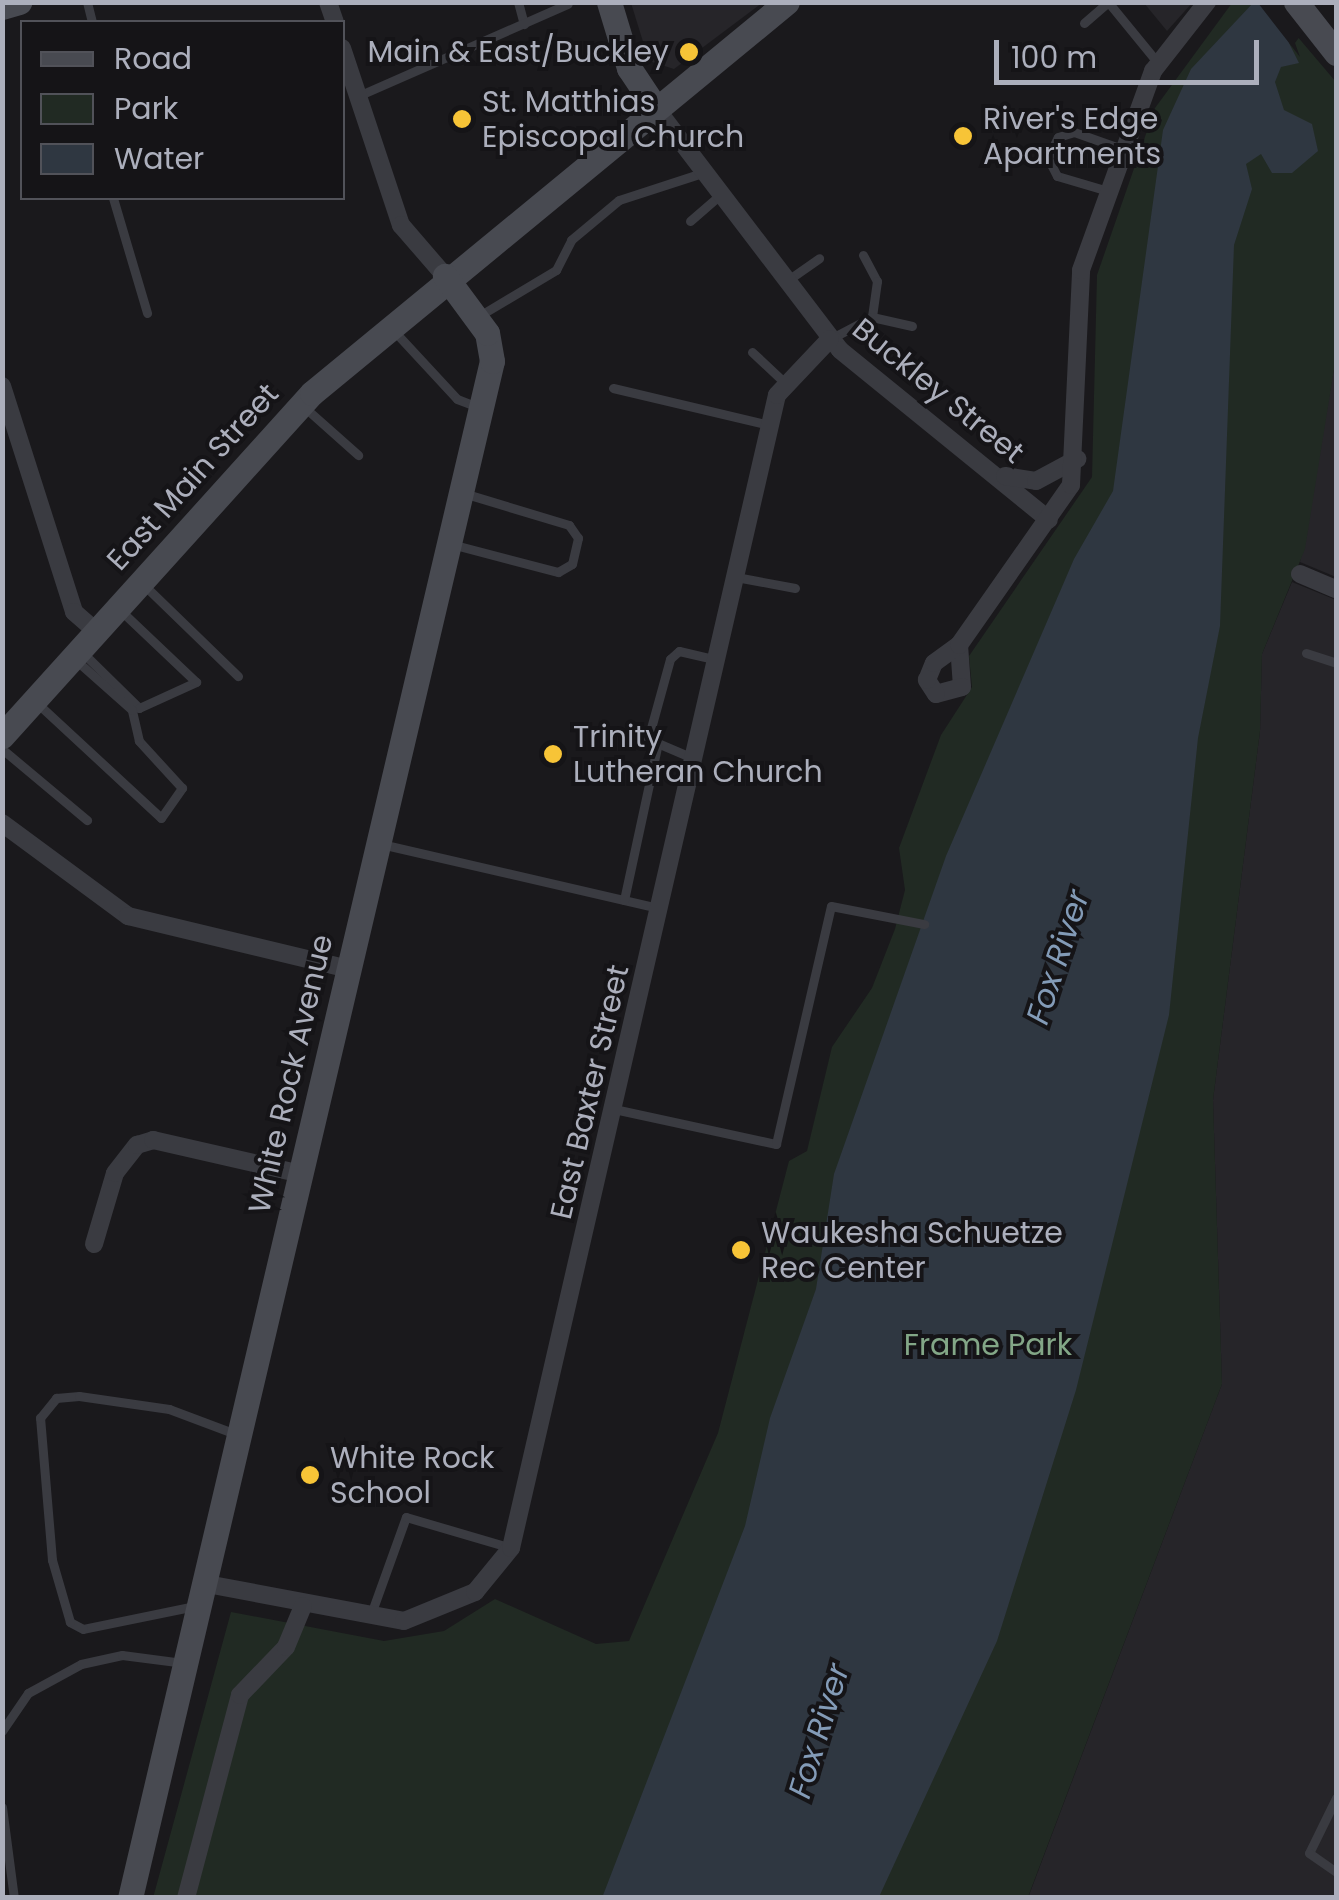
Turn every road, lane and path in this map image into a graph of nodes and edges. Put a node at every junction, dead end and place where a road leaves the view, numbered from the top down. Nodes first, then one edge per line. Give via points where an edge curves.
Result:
1 (19, 2) edge
2 (518, 2) edge
3 (608, 2) edge
4 (787, 2) edge
5 (1207, 2) edge
6 (1296, 2) edge
7 (568, 4) edge
8 (2, 8) edge
9 (1084, 22) dead end
10 (524, 24) junction
11 (1336, 54) edge
12 (345, 57) edge
13 (1158, 63) junction
14 (358, 96) junction
15 (654, 108) junction
16 (1122, 149) junction
17 (702, 173) junction
18 (1108, 191) junction
19 (720, 196) junction
20 (114, 200) edge
21 (690, 221) dead end
22 (863, 254) dead end
23 (819, 258) dead end
24 (445, 276) junction
25 (786, 282) junction
26 (147, 313) dead end
27 (476, 317) junction
28 (872, 317) junction
29 (389, 325) junction
30 (912, 326) dead end
31 (830, 339) junction
32 (752, 352) dead end
33 (784, 381) junction
34 (2, 386) edge
35 (613, 388) dead end
36 (301, 405) junction
37 (6, 408) edge
38 (481, 408) junction
39 (770, 425) junction
40 (358, 455) dead end
41 (1076, 459) junction
42 (994, 470) junction
43 (461, 492) junction
44 (1048, 520) junction
45 (449, 544) junction
46 (1300, 574) dead end
47 (736, 577) junction
48 (142, 583) junction
49 (795, 588) dead end
50 (1336, 589) edge
51 (118, 609) junction
52 (958, 646) dead end
53 (84, 647) junction
54 (1306, 654) dead end
55 (717, 659) junction
56 (1336, 663) edge
57 (238, 676) dead end
58 (34, 700) junction
59 (2, 736) edge
60 (658, 743) junction
61 (2, 749) edge
62 (695, 759) junction
63 (87, 820) dead end
64 (2, 823) edge
65 (377, 844) junction
66 (624, 900) junction
67 (661, 909) junction
68 (924, 924) dead end
69 (348, 969) junction
70 (614, 1110) junction
71 (301, 1174) junction
72 (94, 1244) dead end
73 (241, 1436) junction
74 (511, 1548) junction
75 (204, 1594) junction
76 (302, 1606) junction
77 (369, 1619) junction
78 (188, 1664) junction
79 (2, 1731) edge
80 (1336, 1798) edge
81 (2, 1808) edge
82 (1336, 1872) edge
83 (14, 1898) edge
84 (130, 1898) edge
85 (186, 1898) edge

1 - 8 street
2 - 10 lane
3 - 15 street via 629,68
4 - 15 street, East Main Street
5 - 13 street
6 - 11 street
7 - 10 lane
9 - 13 lane via 1108,2
10 - 14 lane
12 - 14 street
13 - 16 street
14 - 24 street via 401,225
15 - 17 street, Buckley Street
15 - 24 street, East Main Street
16 - 18 street
16 - 18 lane via 1074,132 1058,137 1048,158 1058,176
17 - 19 street, Buckley Street
17 - 27 lane via 620,200 571,240 556,270
18 - 41 street via 1078,288
19 - 21 lane
19 - 25 street, Buckley Street
20 - 26 lane
22 - 28 lane via 878,281
23 - 25 lane
24 - 27 street, White Rock Avenue
24 - 29 street, East Main Street
25 - 31 street, Buckley Street
27 - 38 street, White Rock Avenue via 492,347
28 - 30 lane
28 - 31 lane
29 - 36 street, East Main Street
29 - 38 lane via 457,399
31 - 33 street, East Baxter Street
31 - 42 street, Buckley Street
32 - 33 lane
33 - 39 street, East Baxter Street
34 - 37 street
35 - 39 lane
36 - 40 lane
36 - 48 street, East Main Street
37 - 53 street
38 - 43 street, White Rock Avenue
39 - 47 street, East Baxter Street
41 - 42 street via 1036,482
41 - 44 street
42 - 44 street, Buckley Street
43 - 45 street, White Rock Avenue
43 - 45 lane via 570,525 578,538 572,564 558,572
44 - 52 street
45 - 65 street, White Rock Avenue
46 - 50 street
47 - 49 lane
47 - 55 street, East Baxter Street
48 - 51 street, East Main Street
48 - 57 lane
51 - 53 street, East Main Street
51 - 53 lane via 196,682 139,708
53 - 58 street, East Main Street
53 - 58 lane via 132,710 138,741 182,788 161,818
54 - 56 lane
55 - 60 lane via 679,651 648,739
55 - 62 street, East Baxter Street
58 - 59 street, East Main Street
60 - 62 lane
60 - 66 lane
61 - 63 lane
62 - 67 street, East Baxter Street
64 - 69 street via 128,916
65 - 66 lane
65 - 69 street, White Rock Avenue
66 - 67 lane
67 - 70 street, East Baxter Street
68 - 70 lane via 831,906 776,1144
69 - 71 street, White Rock Avenue
70 - 74 street, East Baxter Street
71 - 72 street via 153,1140 136,1145 115,1174
71 - 73 street, White Rock Avenue
73 - 75 street, White Rock Avenue
73 - 75 lane via 169,1409 79,1396 56,1398 40,1418 52,1560 70,1622 83,1629
74 - 77 street, East Baxter Street via 490,1579 451,1607 404,1621
74 - 77 lane via 406,1517
75 - 76 street, East Baxter Street
75 - 78 street, White Rock Avenue
76 - 77 street, East Baxter Street
76 - 85 street via 286,1647 240,1695
78 - 79 lane via 122,1655 81,1664 28,1693
78 - 84 street, White Rock Avenue
80 - 82 lane via 1310,1853
81 - 83 lane

